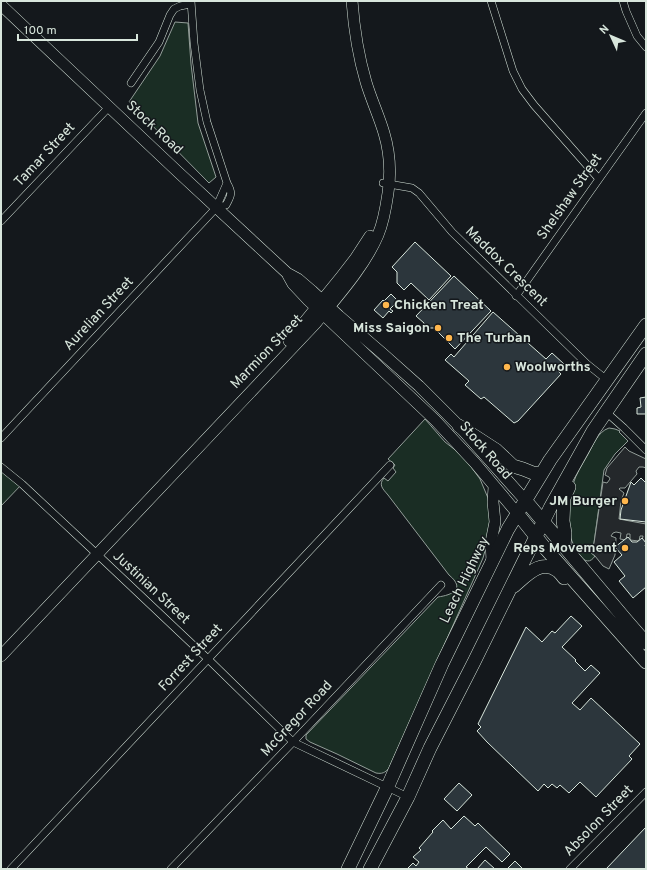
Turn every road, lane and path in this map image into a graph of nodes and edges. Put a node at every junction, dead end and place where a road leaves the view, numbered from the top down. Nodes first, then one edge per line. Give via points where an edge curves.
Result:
1 (346, 1) edge
2 (352, 1) edge
3 (491, 1) edge
4 (623, 1) edge
5 (191, 2) edge
6 (2, 5) edge
7 (646, 47) edge
8 (131, 83) dead end
9 (109, 107) junction
10 (646, 113) edge
11 (598, 179) junction
12 (386, 184) junction
13 (216, 208) junction
14 (1, 221) edge
15 (516, 296) junction
16 (323, 307) junction
17 (646, 325) edge
18 (646, 354) edge
19 (606, 380) junction
20 (606, 412) junction
21 (459, 426) junction
22 (1, 438) edge
23 (646, 450) edge
24 (581, 453) junction
25 (390, 465) dead end
26 (1, 466) edge
27 (541, 474) junction
28 (494, 487) junction
29 (525, 500) junction
30 (517, 514) junction
31 (543, 522) junction
32 (535, 537) junction
33 (564, 547) junction
34 (95, 552) junction
35 (492, 562) junction
36 (440, 585) dead end
37 (510, 590) junction
38 (585, 593) junction
39 (646, 643) edge
40 (1, 647) edge
41 (1, 656) edge
42 (208, 659) junction
43 (646, 662) edge
44 (293, 742) junction
45 (388, 786) junction
46 (646, 792) edge
47 (408, 797) junction
48 (11, 869) edge
49 (171, 869) edge
50 (348, 869) edge
51 (370, 869) edge
52 (570, 869) edge

1 - 12 main road, Marmion Street via 352,54 382,151
2 - 12 main road, Marmion Street via 359,55 388,151
3 - 11 street via 513,71 522,89
4 - 7 street via 637,36
5 - 8 street via 180,6 170,15 157,46
5 - 13 street, Aurelian Street via 200,90 207,122 228,184
6 - 9 main road, Stock Road
9 - 13 main road, Stock Road
9 - 14 street, Tamar Street
10 - 11 street, Shelshaw Street
11 - 15 street, Shelshaw Street
12 - 15 street, Maddox Crescent via 412,188 419,193 452,232
12 - 16 main road, Marmion Street via 369,236
13 - 16 main road, Stock Road via 287,273 298,279
13 - 22 street, Aurelian Street
15 - 19 street, Maddox Crescent
16 - 21 main road, Stock Road via 419,386
16 - 28 main road, Stock Road via 435,420
16 - 34 main road, Marmion Street via 294,335
17 - 19 highway, Leach Highway
18 - 20 highway
19 - 27 highway, Leach Highway
20 - 23 street
20 - 24 highway
21 - 27 highway via 496,450 513,466
21 - 29 main road, Stock Road
24 - 31 highway
24 - 33 highway via 564,498
25 - 42 street, Forrest Street
26 - 34 street, Justinian Street
27 - 29 highway, Leach Highway
28 - 30 main road, Stock Road
28 - 35 main road
29 - 30 highway, Leach Highway
29 - 31 highway, Stock Road
30 - 32 highway, Stock Road
30 - 35 highway, Leach Highway
31 - 32 highway
31 - 33 highway, Stock Road
32 - 37 highway
32 - 38 highway, Stock Road
33 - 39 highway, Stock Road
34 - 40 main road, Marmion Street
34 - 41 main road, Marmion Street
34 - 42 street, Justinian Street
35 - 45 highway, Leach Highway via 442,664
36 - 44 street, McGregor Road
37 - 38 highway via 531,571 548,567 556,570
37 - 47 highway
38 - 43 highway, Stock Road
42 - 44 street, Justinian Street
42 - 48 street, Forrest Street
44 - 45 street, Justinian Street
44 - 49 street, McGregor Road
45 - 47 street, Justinian Street
45 - 50 highway, Leach Highway
46 - 52 street, Absolon Street
47 - 51 highway

